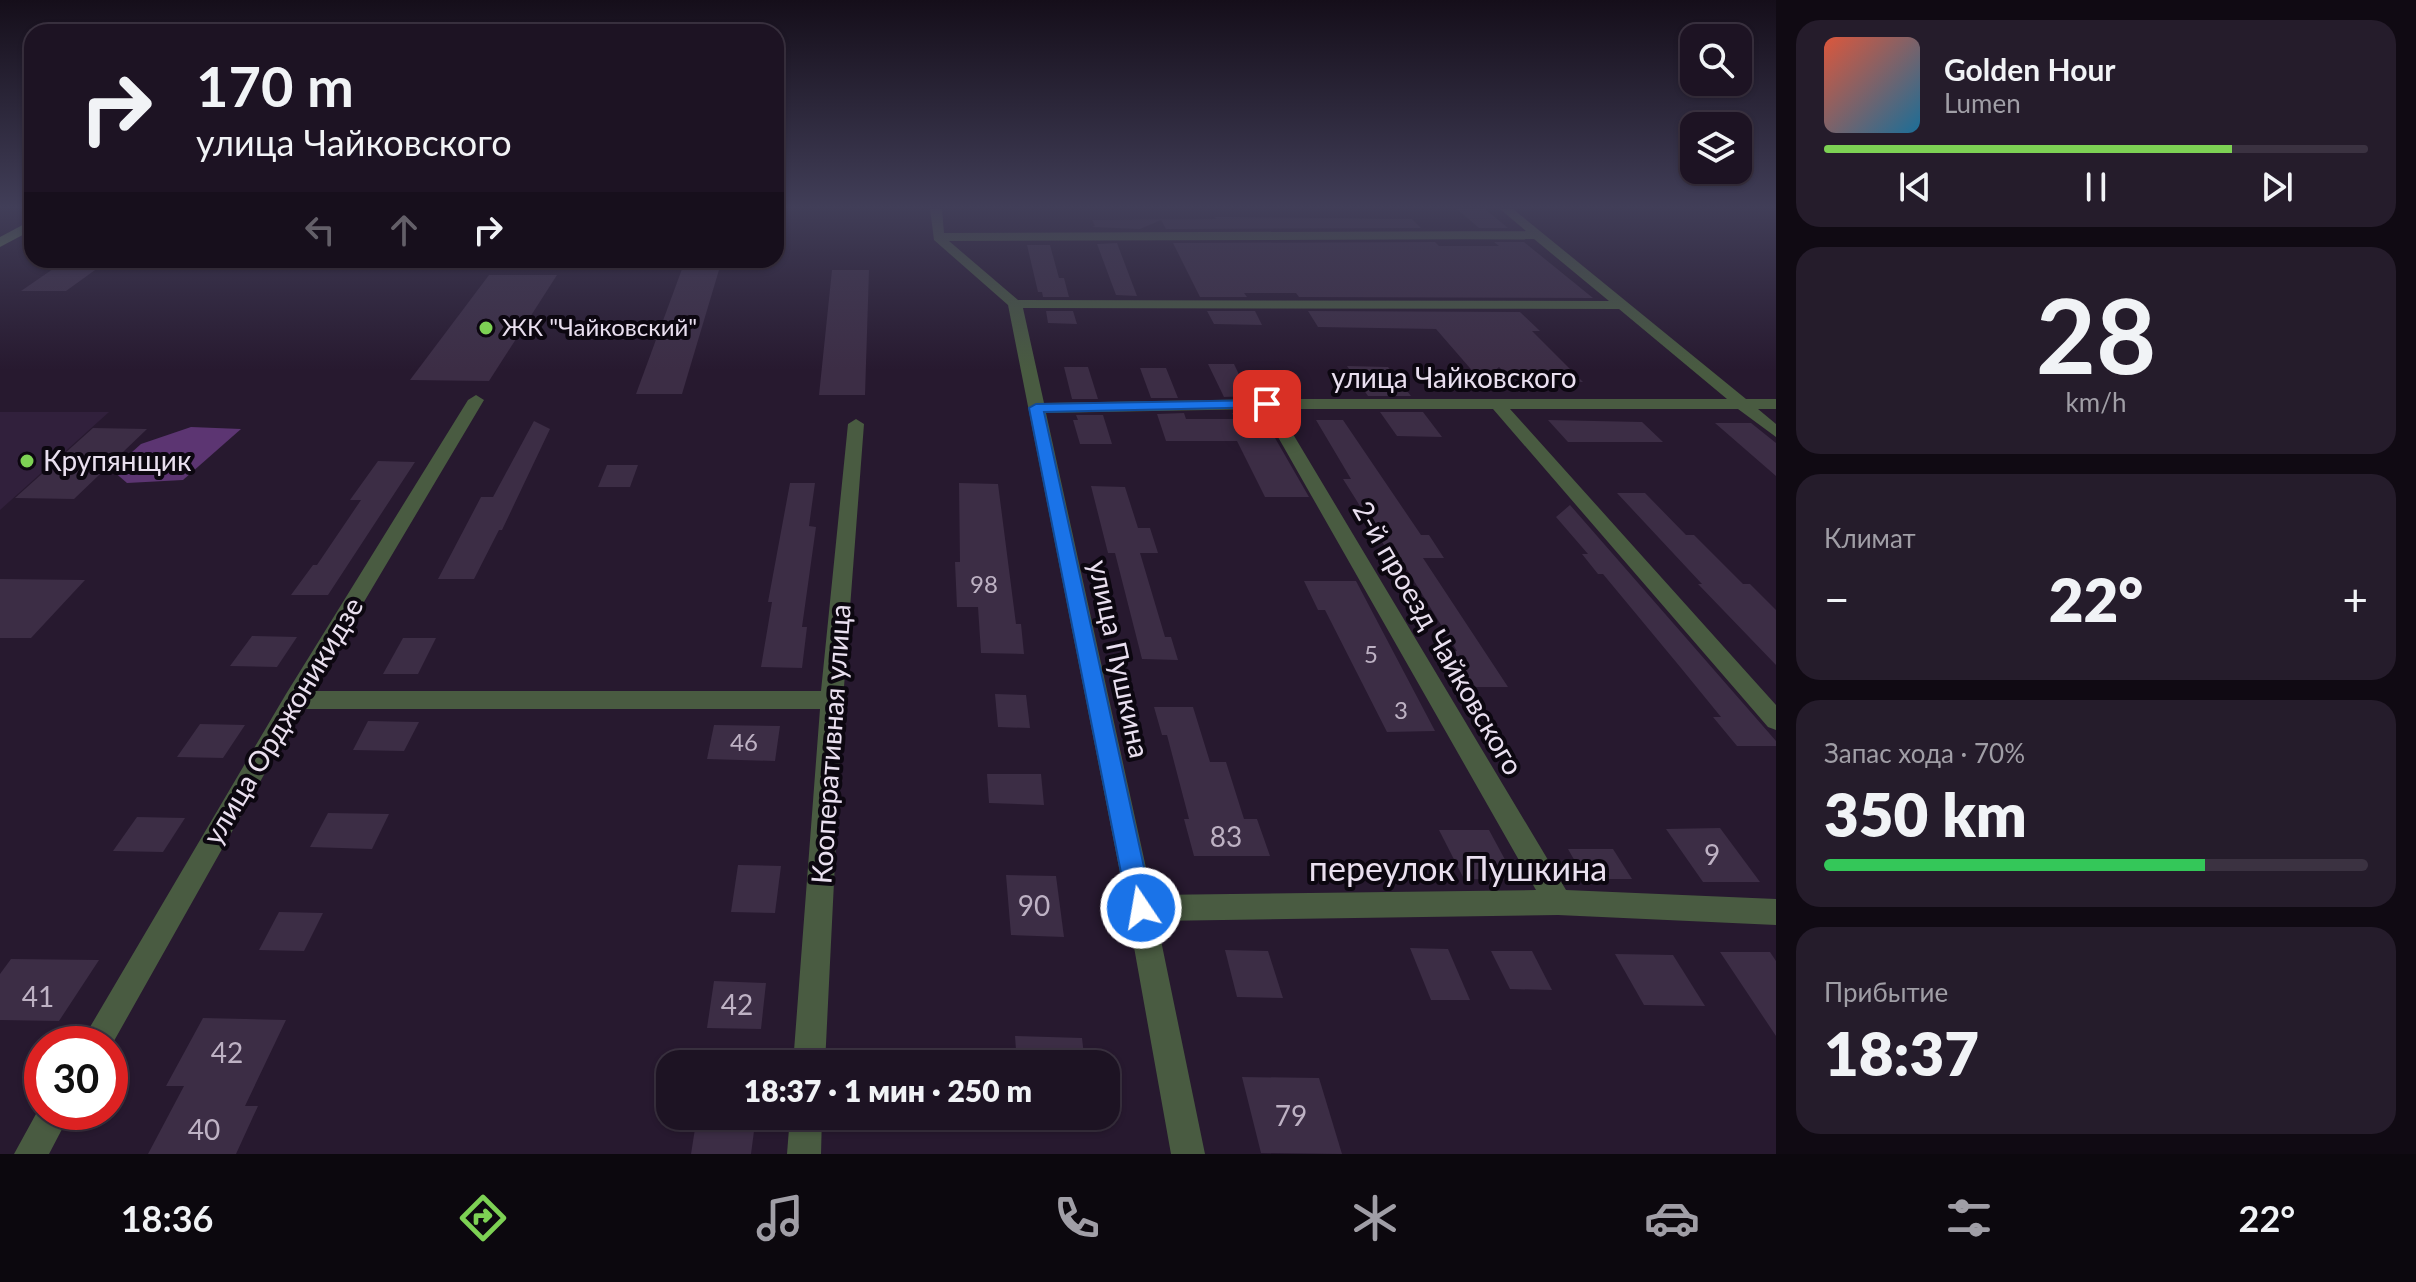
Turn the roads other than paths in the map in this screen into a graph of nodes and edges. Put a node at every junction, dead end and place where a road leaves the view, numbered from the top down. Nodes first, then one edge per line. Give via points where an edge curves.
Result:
1 (968, 263) edge
2 (1572, 263) edge
3 (1015, 304) junction
4 (1626, 305) junction
5 (476, 400) dead end
6 (1738, 403) junction
7 (1267, 404) junction
8 (1776, 404) edge
9 (1498, 405) junction
10 (1036, 408) junction
11 (856, 424) dead end
12 (1776, 432) edge
13 (294, 700) junction
14 (832, 700) junction
15 (1776, 721) edge
16 (1558, 902) junction
17 (1141, 908) junction
18 (1776, 912) edge
19 (105, 1026) edge
20 (810, 1050) edge
21 (45, 1130) edge
22 (805, 1130) edge
23 (31, 1154) edge
24 (804, 1154) edge
25 (1188, 1154) edge

1 - 3 street
2 - 4 street
3 - 4 street
3 - 10 street, улица Пушкина
4 - 6 street
5 - 13 street, улица Орджоникидзе
6 - 8 street, улица Чайковского
6 - 9 street, улица Чайковского
6 - 12 street
7 - 9 street, улица Чайковского
7 - 10 street, улица Чайковского
7 - 16 street, 2-й проезд Чайковского
9 - 15 street
10 - 17 street, улица Пушкина
11 - 14 street, Кооперативная улица
13 - 14 street
13 - 19 street, улица Орджоникидзе
14 - 20 street, Кооперативная улица
16 - 17 street, переулок Пушкина
16 - 18 street, переулок Пушкина
17 - 25 street, улица Пушкина
21 - 23 street
22 - 24 street

